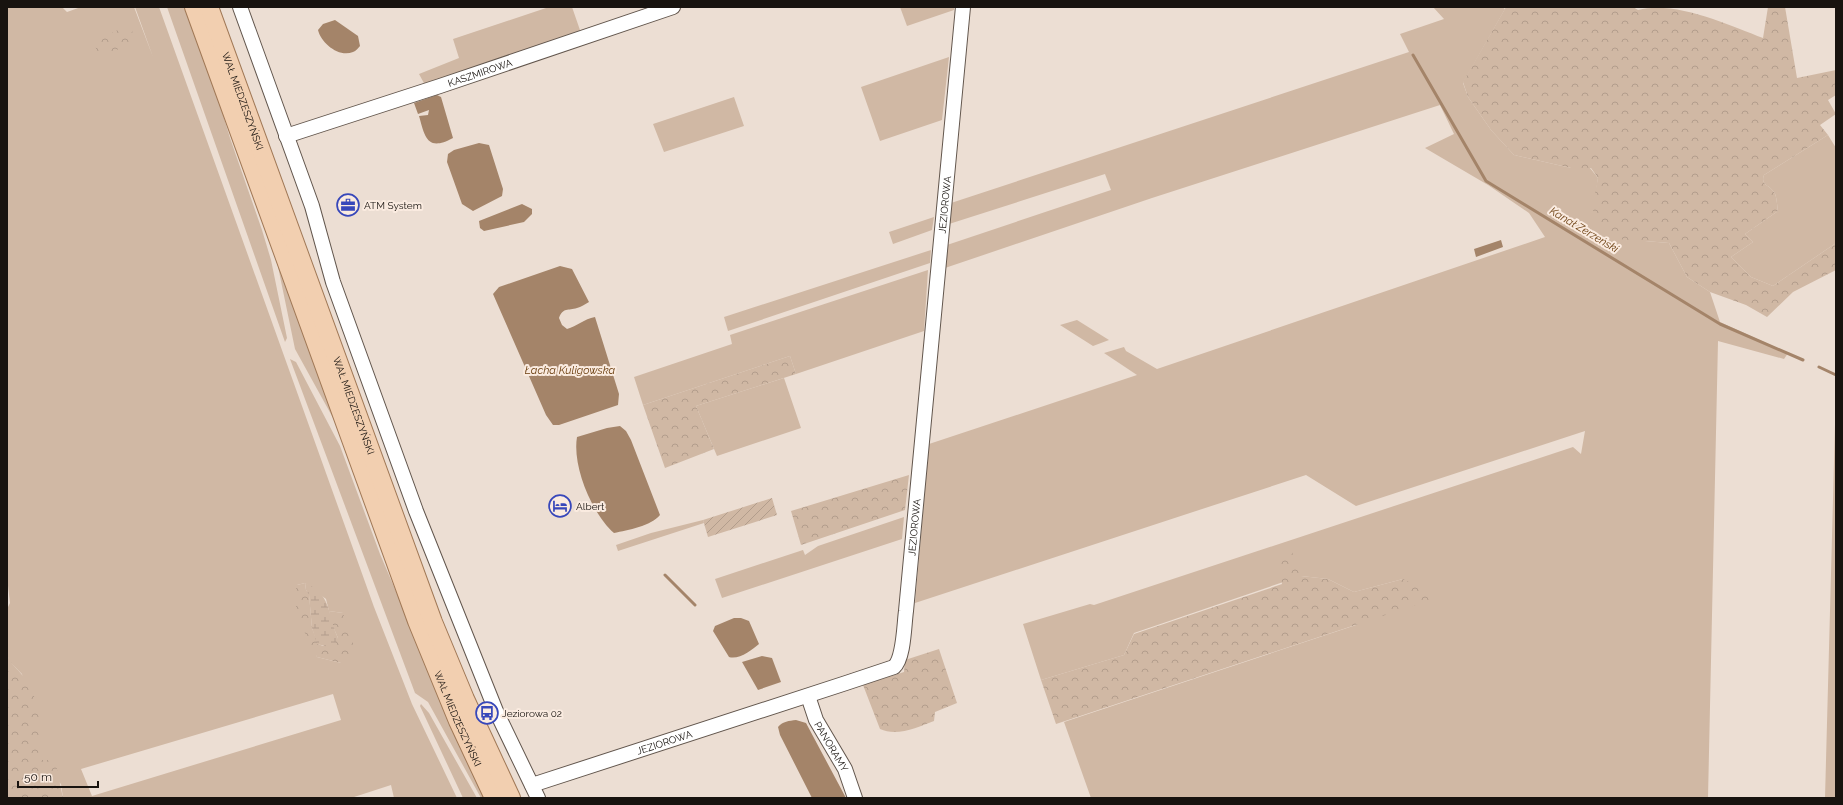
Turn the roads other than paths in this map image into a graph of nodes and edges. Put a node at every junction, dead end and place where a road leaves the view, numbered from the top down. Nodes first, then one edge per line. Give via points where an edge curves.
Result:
1 (194, 7) edge
2 (209, 7) edge
3 (240, 7) edge
4 (673, 7) edge
5 (963, 7) edge
6 (286, 136) junction
7 (808, 696) junction
8 (532, 785) junction
9 (494, 798) edge
10 (511, 798) edge
11 (538, 798) edge
12 (855, 798) edge

1 - 9 main road, WAŁ MIEDZESZYŃSKI via 406,594 444,689
2 - 10 main road, WAŁ MIEDZESZYŃSKI via 431,617 465,699
3 - 6 street
4 - 6 street, KASZMIROWA
5 - 7 street, JEZIOROWA via 906,611 899,660 894,667
6 - 8 street via 312,206 334,282 416,512 494,705
7 - 8 street, JEZIOROWA
7 - 12 street, PANORAMY via 816,720 845,769
8 - 11 street

